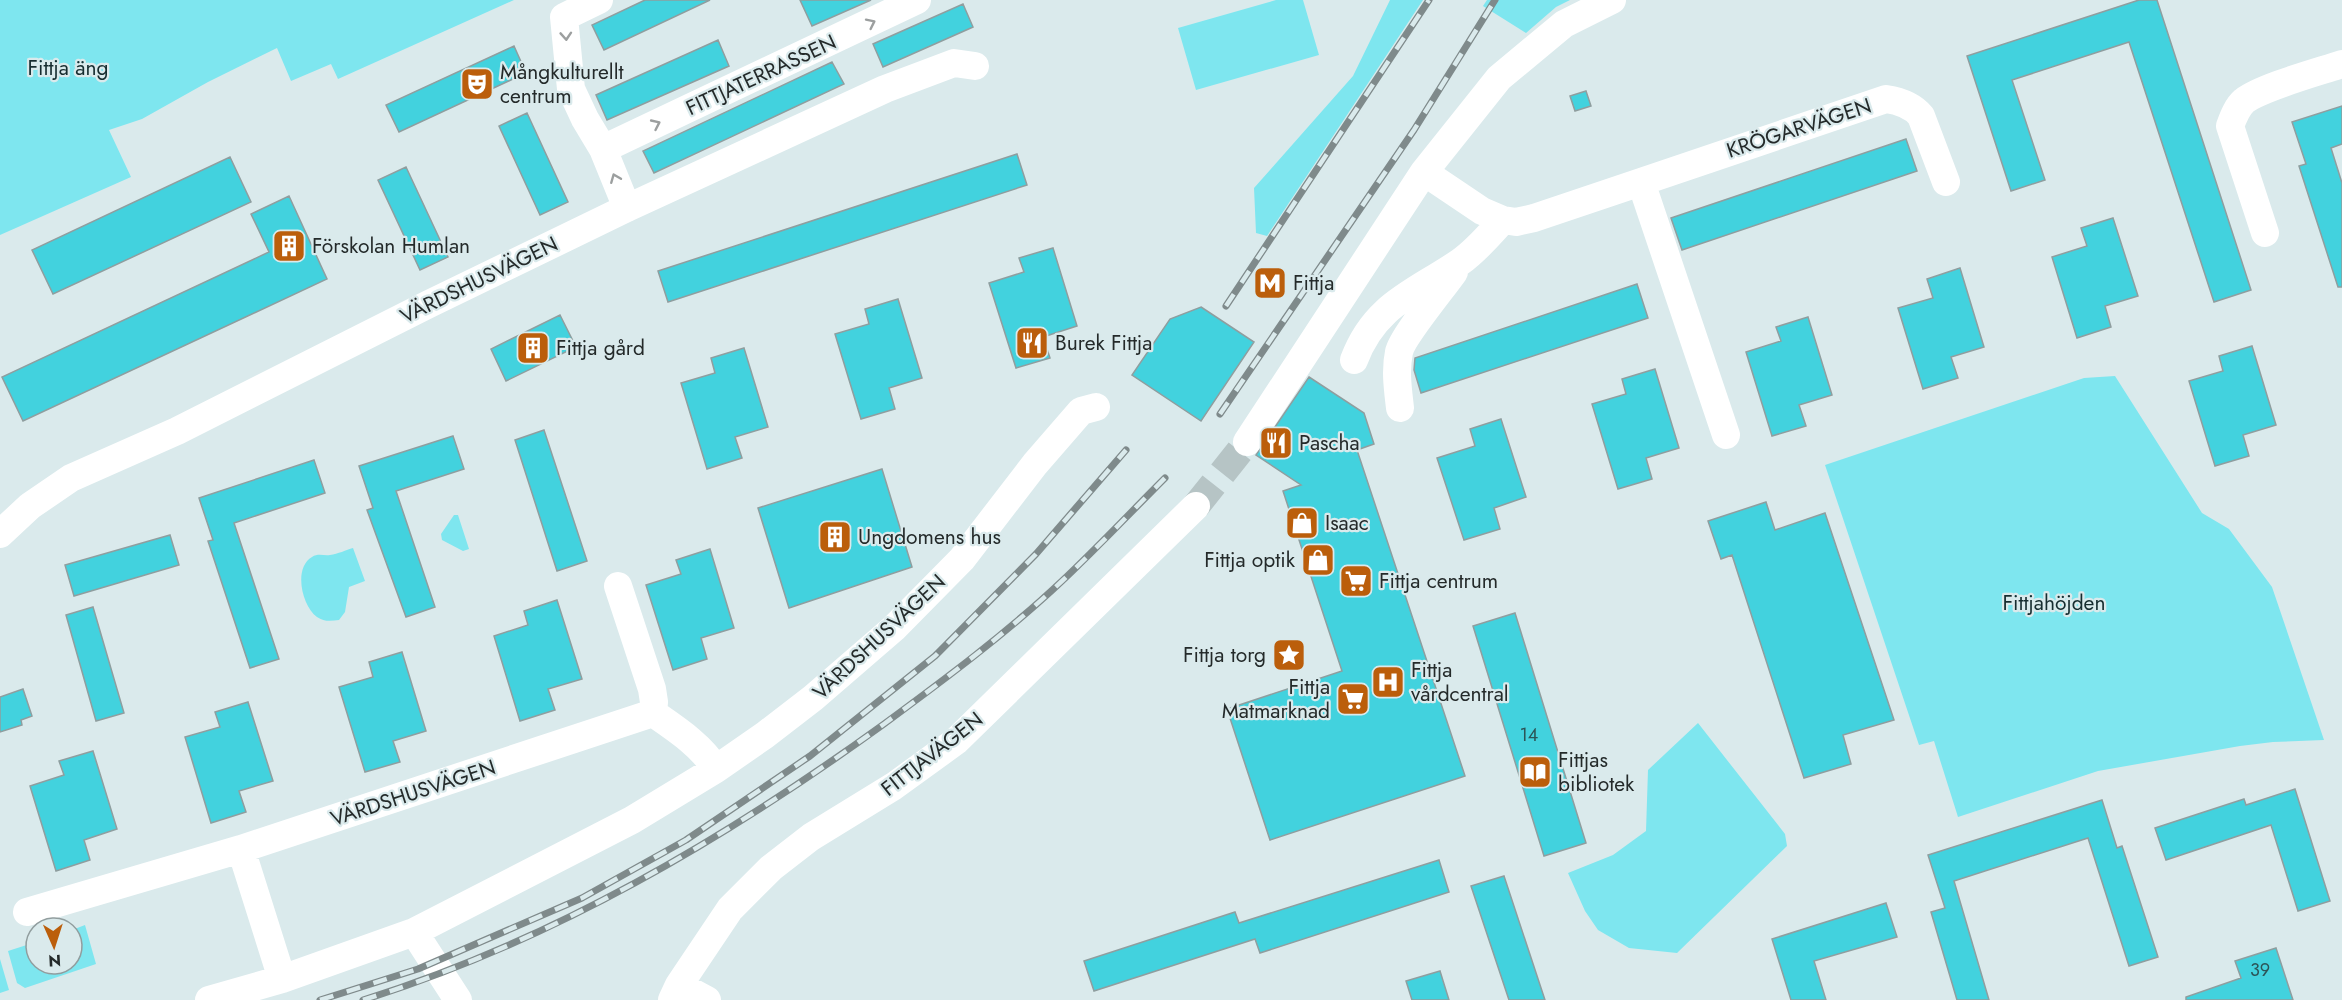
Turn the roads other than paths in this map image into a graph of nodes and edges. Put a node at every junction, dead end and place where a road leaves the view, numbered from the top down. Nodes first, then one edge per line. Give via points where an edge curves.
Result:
1 (599, 0) edge
2 (917, 0) edge
3 (1612, 0) edge
4 (2342, 64) edge
5 (975, 66) dead end
6 (603, 149) junction
7 (1424, 172) junction
8 (1641, 182) junction
9 (1946, 182) dead end
10 (627, 207) junction
11 (1503, 220) junction
12 (2265, 233) dead end
13 (1463, 261) junction
14 (1354, 360) dead end
15 (1096, 407) dead end
16 (1400, 408) dead end
17 (1726, 435) dead end
18 (1247, 442) tunnel mouth
19 (1196, 506) tunnel mouth
20 (0, 534) edge
21 (618, 586) dead end
22 (653, 713) junction
23 (716, 769) junction
24 (241, 849) junction
25 (27, 912) dead end
26 (414, 932) junction
27 (282, 979) junction
28 (675, 993) edge
29 (209, 1000) edge
30 (458, 1000) edge
31 (707, 1000) edge

1 -> 6 street via 564,17 571,88
6 -> 2 street, FITTJATERRASSEN
3 - 7 street via 1564,24 1499,78
4 - 12 street via 2262,92 2243,102 2235,115 2230,126
5 - 10 street, VÄRDSHUSVÄGEN via 954,63 885,89
10 -> 6 street
7 - 11 street, KRÖGARVÄGEN via 1482,212
7 - 18 street
8 - 9 street, KRÖGARVÄGEN via 1886,99 1903,103 1922,116
8 - 11 street, KRÖGARVÄGEN via 1534,218
8 - 17 street
10 - 20 street, VÄRDSHUSVÄGEN via 177,431 71,478 30,506
11 - 13 street
13 - 14 street via 1384,312 1361,340
13 - 16 street via 1399,350
15 - 23 street, VÄRDSHUSVÄGEN via 1081,411 962,559 894,628 813,698
19 - 28 street, FITTJAVÄGEN via 956,741 771,868 730,909
21 - 22 street via 652,689
22 - 23 street via 682,733
22 - 24 street, VÄRDSHUSVÄGEN
23 - 26 street, VÄRDSHUSVÄGEN via 632,820
24 - 25 street, VÄRDSHUSVÄGEN
24 - 27 street
26 - 27 street, VÄRDSHUSVÄGEN
26 - 30 street
27 - 29 street, VÄRDSHUSVÄGEN
28 - 31 street

